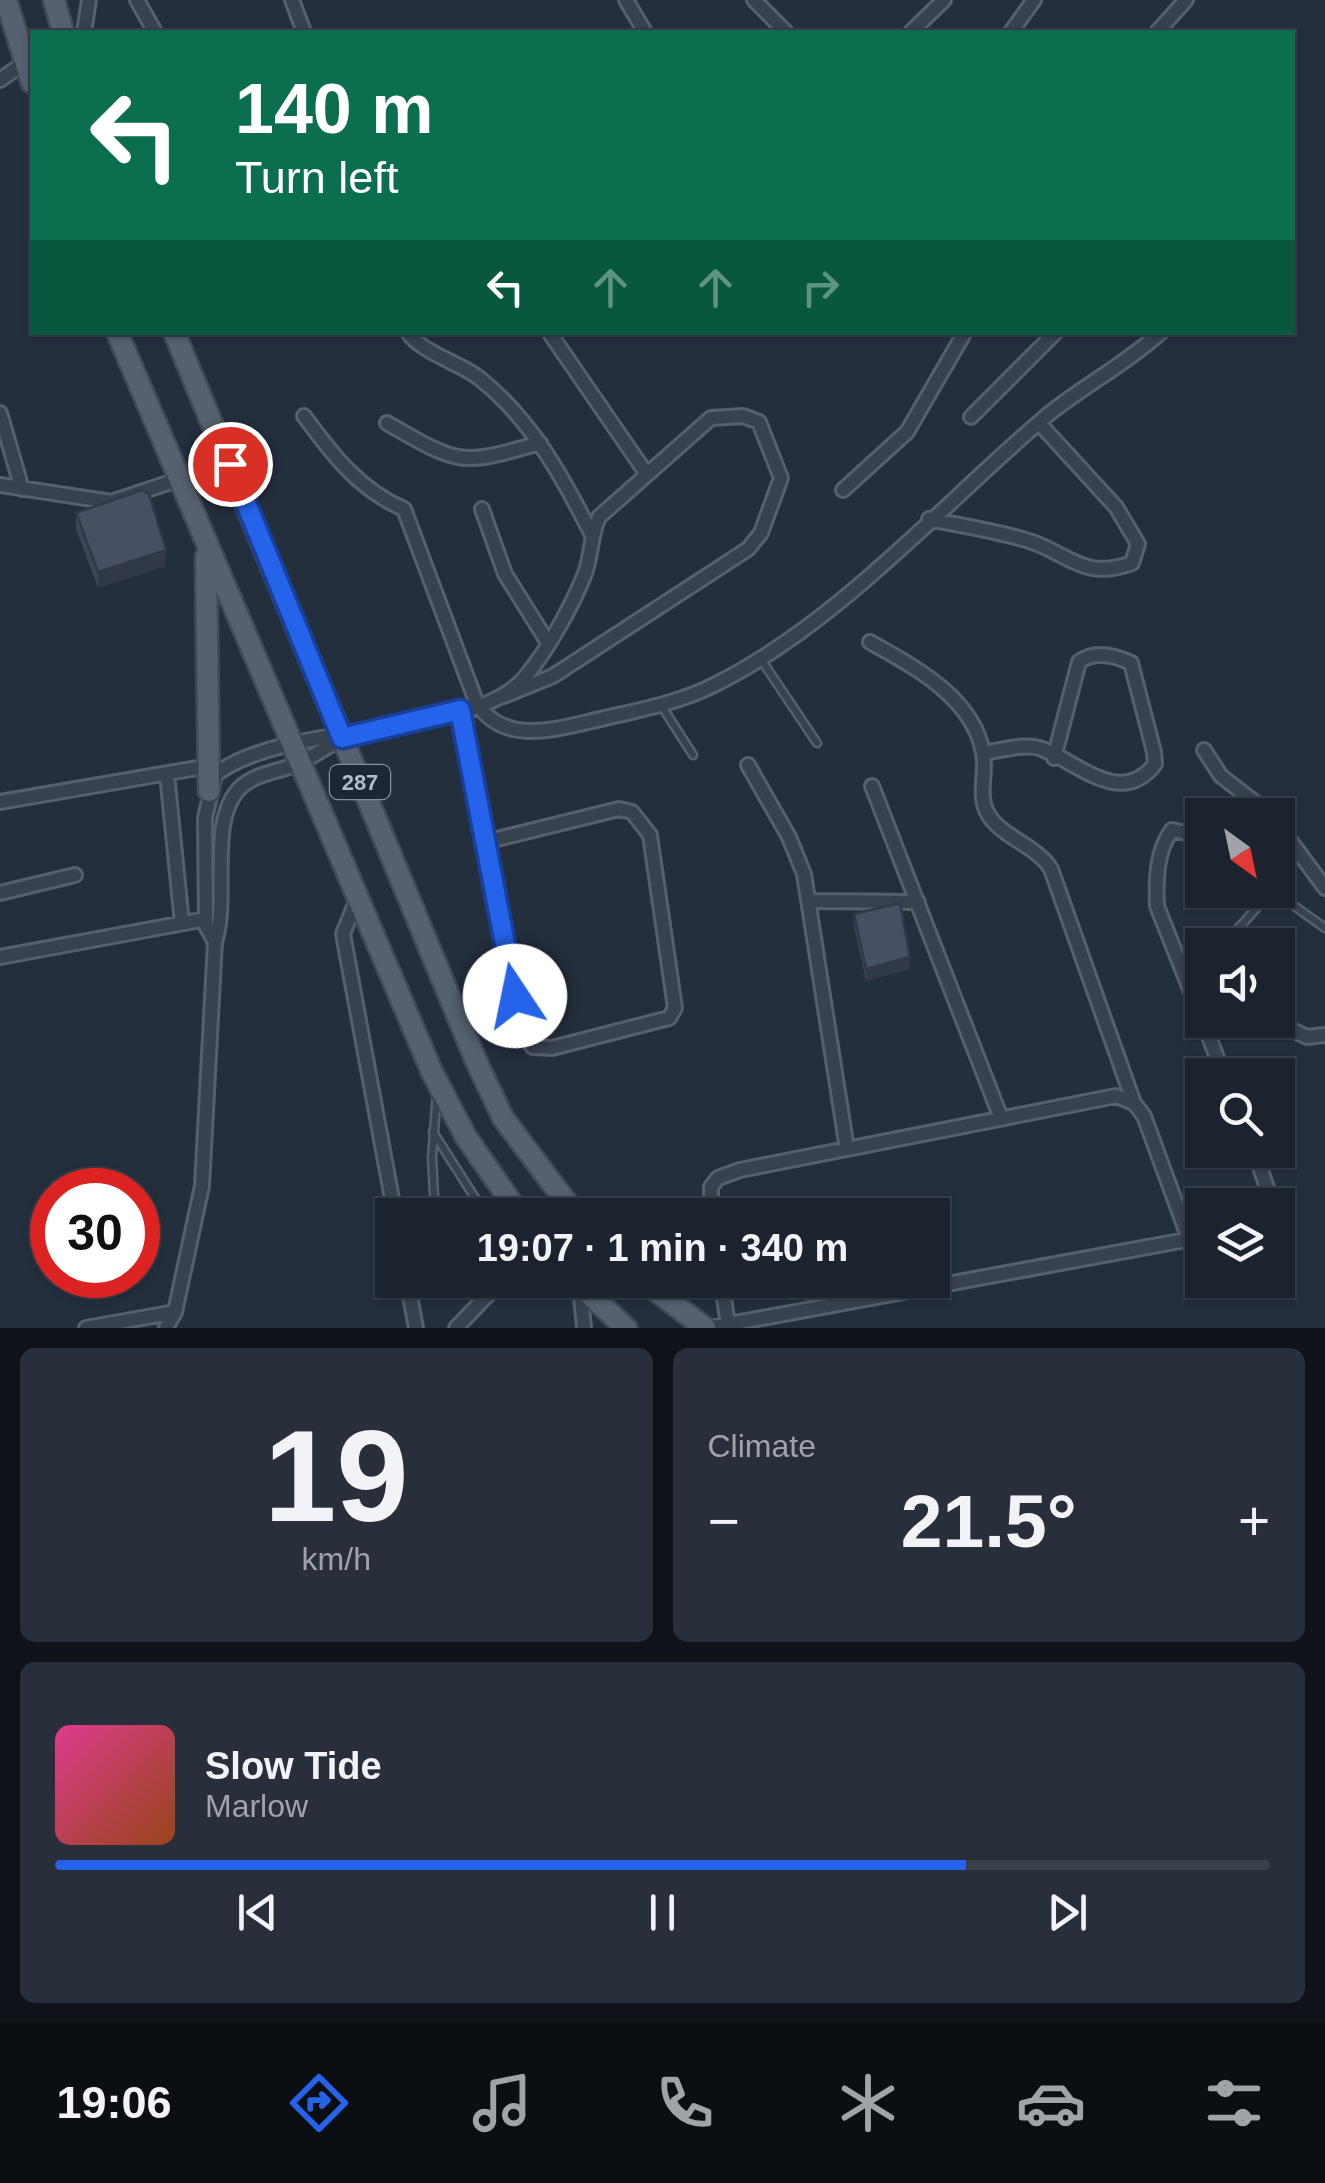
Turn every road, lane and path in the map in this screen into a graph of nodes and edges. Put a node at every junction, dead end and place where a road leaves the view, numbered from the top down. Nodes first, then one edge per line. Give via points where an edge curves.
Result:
1 (6, 0) edge
2 (54, 0) edge
3 (89, 0) edge
4 (137, 0) edge
5 (292, 0) edge
6 (626, 0) edge
7 (754, 0) edge
8 (944, 0) edge
9 (1034, 0) edge
10 (1186, 0) edge
11 (62, 30) edge
12 (84, 30) edge
13 (153, 30) edge
14 (303, 30) edge
15 (644, 30) edge
16 (784, 30) edge
17 (913, 30) edge
18 (1012, 30) edge
19 (1159, 30) edge
20 (27, 61) junction
21 (30, 74) edge
22 (0, 80) edge
23 (117, 335) edge
24 (175, 335) edge
25 (410, 335) edge
26 (551, 335) edge
27 (964, 335) edge
28 (1053, 335) edge
29 (1156, 335) edge
30 (0, 413) edge
31 (304, 416) dead end
32 (971, 417) dead end
33 (387, 423) dead end
34 (1039, 423) junction
35 (540, 443) junction
36 (646, 473) junction
37 (180, 479) junction
38 (0, 485) edge
39 (22, 489) junction
40 (843, 490) dead end
41 (482, 509) dead end
42 (929, 519) junction
43 (592, 534) junction
44 (205, 540) junction
45 (547, 641) junction
46 (870, 642) dead end
47 (761, 660) junction
48 (504, 696) junction
49 (477, 704) junction
50 (660, 704) junction
51 (460, 710) junction
52 (342, 738) junction
53 (289, 742) junction
54 (818, 744) dead end
55 (1204, 750) dead end
56 (983, 753) junction
57 (693, 756) dead end
58 (1054, 758) junction
59 (298, 764) junction
60 (748, 765) dead end
61 (209, 766) junction
62 (166, 774) junction
63 (872, 786) dead end
64 (209, 791) junction
65 (1249, 798) edge
66 (0, 802) edge
67 (1185, 833) edge
68 (485, 842) junction
69 (1295, 847) edge
70 (75, 875) dead end
71 (1325, 888) edge
72 (0, 893) edge
73 (357, 899) junction
74 (808, 901) junction
75 (918, 902) junction
76 (206, 918) junction
77 (182, 923) junction
78 (1239, 928) edge
79 (1325, 928) edge
80 (216, 942) junction
81 (0, 957) edge
82 (1185, 979) edge
83 (1295, 1032) edge
84 (1325, 1035) edge
85 (437, 1082) junction
86 (1134, 1103) junction
87 (1002, 1118) junction
88 (432, 1131) junction
89 (847, 1148) junction
90 (392, 1198) edge
91 (434, 1198) edge
92 (472, 1198) edge
93 (508, 1198) edge
94 (563, 1198) edge
95 (708, 1198) edge
96 (1185, 1212) edge
97 (1185, 1240) edge
98 (410, 1298) edge
99 (485, 1298) edge
100 (579, 1298) edge
101 (593, 1298) edge
102 (666, 1298) edge
103 (724, 1298) edge
104 (175, 1312) junction
105 (728, 1324) junction
106 (86, 1328) edge
107 (166, 1328) edge
108 (416, 1328) edge
109 (456, 1328) edge
110 (584, 1328) edge
111 (626, 1328) edge
112 (707, 1328) edge

1 - 20 main road
2 - 11 main road
3 - 12 street
4 - 13 street
5 - 14 street
6 - 15 street
7 - 16 street
8 - 17 street
9 - 18 street
10 - 19 street
20 - 21 main road
20 - 22 street
23 - 37 main road, 287
24 - 52 main road, 287
25 - 35 street via 480,379
26 - 36 street
27 - 40 street via 907,432
28 - 32 street
29 - 34 street
30 - 39 street
31 - 49 street via 352,475 404,509
33 - 35 street via 462,460
34 - 42 street
34 - 42 street via 1125,520 1138,544 1132,563 1076,566 1031,542
35 - 43 street
36 - 43 street via 599,517
36 - 48 street via 711,418 743,416 766,432 781,478 748,550 554,676
37 - 39 street via 112,502
37 - 44 main road, 287
38 - 39 street
41 - 45 street via 505,574
42 - 47 street
43 - 45 street via 585,574
44 - 53 main road, 287
44 - 61 main road
45 - 48 street via 526,677
46 - 56 street via 945,690 968,718
47 - 50 street
47 - 54 lane
48 - 49 street
49 - 50 street via 488,721 532,733
49 - 51 street
50 - 57 lane
51 - 52 street
51 - 68 street
52 - 53 street
52 - 59 street
52 - 94 main road, 287 via 503,1118
53 - 59 main road, 287
53 - 64 street via 230,763
55 - 65 street via 1221,776
56 - 58 street via 1039,748
56 - 86 street via 984,807 1052,869
58 - 58 street via 1106,781 1150,771 1154,752 1131,663 1107,655 1078,662
59 - 73 main road, 287
59 - 80 street via 260,775 230,800 223,820
60 - 74 street via 789,837
61 - 62 street
61 - 64 main road
62 - 66 street
62 - 77 street
63 - 75 street
64 - 76 street
67 - 82 street via 1172,830 1165,840 1156,881 1164,928
68 - 68 street via 619,809 632,812 650,835 676,1008 669,1018 552,1048 532,1047 523,1034
69 - 71 street
70 - 72 street
73 - 85 main road, 287
73 - 90 street via 343,934
74 - 75 street
74 - 89 street
75 - 87 street
76 - 77 street
76 - 80 street
77 - 81 street
78 - 79 lane via 1269,894
80 - 104 street via 202,1186
83 - 84 street
85 - 88 lane
85 - 93 main road, 287
86 - 87 street via 1116,1096
86 - 96 street
87 - 89 street
88 - 91 lane
88 - 92 lane
89 - 95 street via 718,1178
97 - 105 street
98 - 108 street
99 - 109 street
100 - 110 street
101 - 111 main road
102 - 112 main road
103 - 105 street
104 - 106 street
104 - 107 street
105 - 112 street

